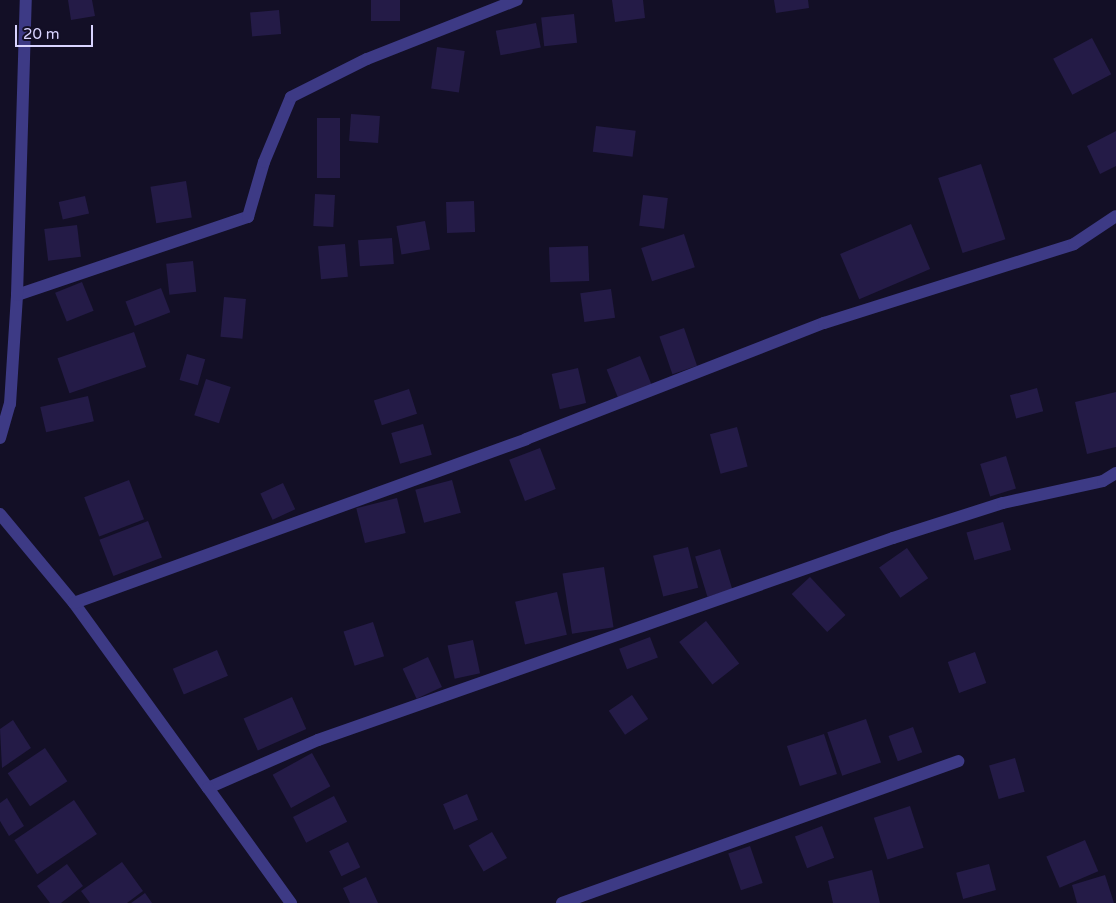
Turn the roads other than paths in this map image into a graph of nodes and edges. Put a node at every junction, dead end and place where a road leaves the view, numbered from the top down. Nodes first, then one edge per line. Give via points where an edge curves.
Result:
1 (26, 0) edge
2 (517, 0) edge
3 (1116, 216) edge
4 (17, 295) junction
5 (0, 438) edge
6 (1116, 473) edge
7 (0, 514) edge
8 (74, 603) junction
9 (958, 761) dead end
10 (208, 788) junction
11 (291, 903) edge
12 (562, 903) edge

1 - 4 street
2 - 4 street via 367,58 291,97 264,162 248,217
3 - 8 street via 1074,244 824,323 526,439
4 - 5 street via 10,404
6 - 10 street via 1103,481 1003,503 892,538 318,740
7 - 8 street
8 - 10 street
9 - 12 street
10 - 11 street

